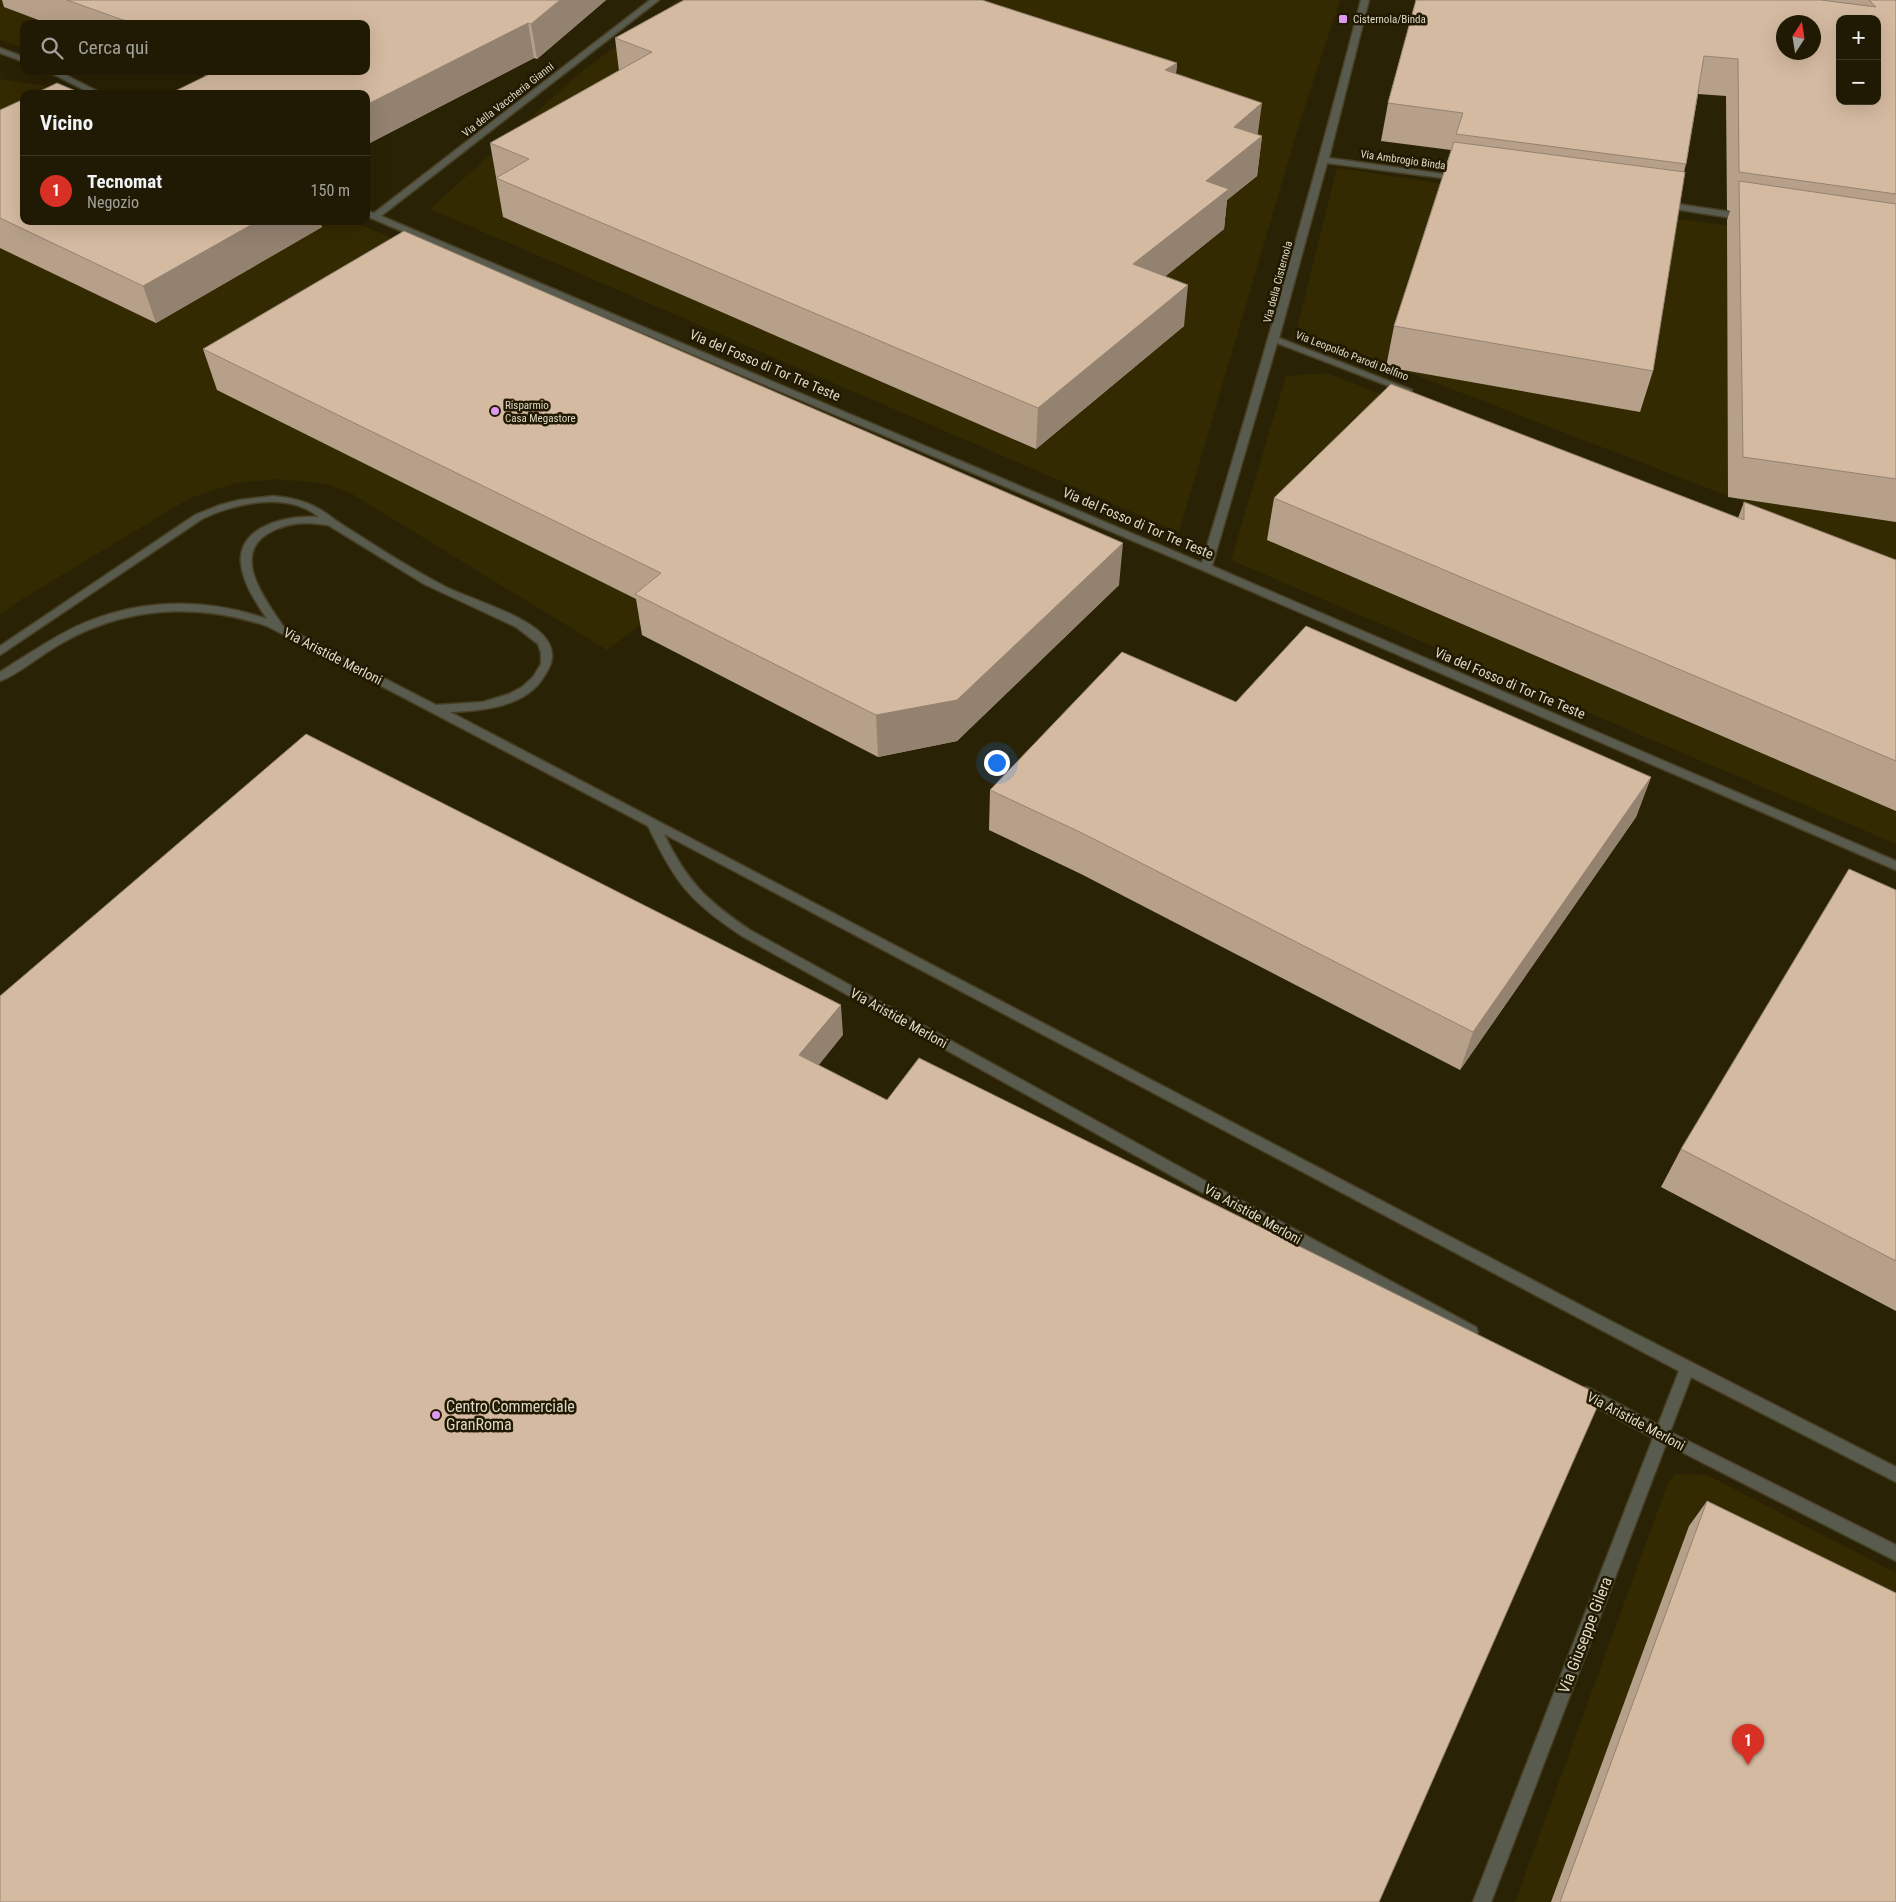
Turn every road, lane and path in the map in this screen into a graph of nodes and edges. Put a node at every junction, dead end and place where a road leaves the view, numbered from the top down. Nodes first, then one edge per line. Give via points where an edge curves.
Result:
1 (655, 0) edge
2 (1365, 0) edge
3 (0, 50) edge
4 (20, 58) edge
5 (59, 75) edge
6 (91, 90) edge
7 (1324, 160) junction
8 (1471, 180) edge
9 (1658, 205) edge
10 (371, 215) edge
11 (1754, 219) edge
12 (1274, 339) junction
13 (1414, 393) edge
14 (331, 522) junction
15 (1206, 568) junction
16 (280, 629) junction
17 (0, 651) edge
18 (0, 677) edge
19 (435, 709) junction
20 (653, 824) junction
21 (1896, 866) edge
22 (1486, 1340) edge
23 (1688, 1369) junction
24 (1574, 1388) edge
25 (1662, 1435) junction
26 (1896, 1475) edge
27 (1896, 1553) edge
28 (1482, 1902) edge

1 - 10 street, Via della Vaccheria Gianni
2 - 7 street, Via della Cisternola
3 - 4 street
5 - 6 street
7 - 8 street, Via Ambrogio Binda
7 - 12 street, Via della Cisternola
9 - 11 street
10 - 15 street, Via del Fosso di Tor Tre Teste
12 - 13 street, Via Leopoldo Parodi Delfino
12 - 15 street, Via della Cisternola
14 - 16 street via 303,520 277,524 253,538 248,547 246,566 254,591
14 - 17 street via 314,508 284,500 247,502 210,512
14 - 19 street via 441,589 510,618 542,640 547,664 530,687 487,705
15 - 21 street, Via del Fosso di Tor Tre Teste
16 - 18 street, Via Aristide Merloni via 256,618 225,610 173,607 138,610 76,631
16 - 19 street, Via Aristide Merloni
19 - 20 street, Via Aristide Merloni
20 - 22 street, Via Aristide Merloni via 672,862 694,893 746,933
20 - 23 street, Via Aristide Merloni
23 - 25 street, Via Giuseppe Gilera
23 - 26 street, Via Aristide Merloni
24 - 25 street, Via Aristide Merloni
25 - 27 street, Via Aristide Merloni
25 - 28 street, Via Giuseppe Gilera

